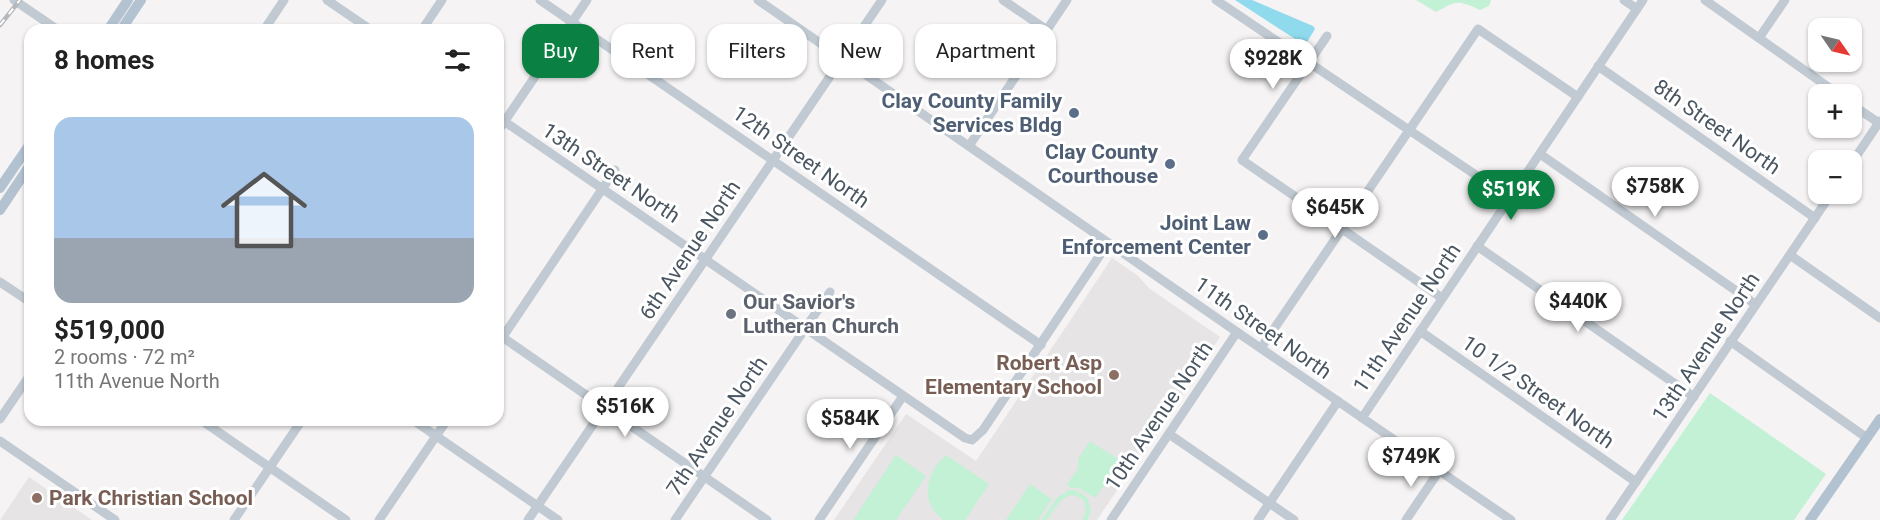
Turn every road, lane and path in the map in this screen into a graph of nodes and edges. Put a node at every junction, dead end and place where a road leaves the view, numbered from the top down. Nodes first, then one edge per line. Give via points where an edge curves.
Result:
1 (14, 0) edge
2 (128, 0) edge
3 (141, 0) edge
4 (284, 0) edge
5 (327, 0) edge
6 (442, 0) edge
7 (540, 0) edge
8 (587, 0) edge
9 (758, 0) edge
10 (882, 0) edge
11 (1004, 0) edge
12 (1067, 0) edge
13 (1216, 0) edge
14 (1624, 0) edge
15 (1642, 0) edge
16 (1705, 0) edge
17 (1785, 0) edge
18 (1637, 9) junction
19 (572, 22) junction
20 (49, 24) edge
21 (112, 24) edge
22 (124, 24) edge
23 (268, 24) edge
24 (362, 24) edge
25 (426, 24) edge
26 (865, 24) edge
27 (1038, 24) edge
28 (1051, 24) edge
29 (1327, 36) dead end
30 (1759, 38) junction
31 (819, 42) edge
32 (1308, 62) junction
33 (1598, 66) junction
34 (828, 78) edge
35 (871, 78) edge
36 (1015, 78) edge
37 (1824, 84) edge
38 (1578, 97) junction
39 (1862, 111) edge
40 (504, 115) edge
41 (504, 121) edge
42 (1879, 122) edge
43 (1410, 130) junction
44 (969, 146) junction
45 (1860, 150) edge
46 (1540, 154) junction
47 (24, 156) edge
48 (773, 160) junction
49 (615, 170) dead end
50 (24, 174) edge
51 (0, 189) edge
52 (603, 189) junction
53 (1510, 198) junction
54 (1824, 204) edge
55 (0, 210) edge
56 (1815, 218) junction
57 (1343, 229) junction
58 (1108, 243) junction
59 (1478, 246) junction
60 (1790, 255) junction
61 (705, 260) junction
62 (0, 282) edge
63 (830, 292) dead end
64 (24, 298) edge
65 (1442, 298) junction
66 (1755, 304) junction
67 (1880, 318) edge
68 (805, 328) junction
69 (1420, 331) junction
70 (504, 332) edge
71 (1237, 332) junction
72 (504, 341) edge
73 (1730, 341) junction
74 (1041, 345) junction
75 (1261, 348) junction
76 (24, 384) edge
77 (903, 396) junction
78 (1694, 397) junction
79 (1338, 401) junction
80 (604, 408) junction
81 (1362, 418) junction
82 (0, 419) edge
83 (1880, 419) edge
84 (210, 426) edge
85 (298, 426) edge
86 (422, 426) edge
87 (443, 426) edge
88 (1169, 434) junction
89 (436, 436) junction
90 (1868, 438) junction
91 (0, 441) edge
92 (270, 467) junction
93 (1439, 471) junction
94 (705, 477) junction
95 (1636, 482) junction
96 (1269, 504) junction
97 (538, 506) junction
98 (115, 520) edge
99 (234, 520) edge
100 (346, 520) edge
101 (379, 520) edge
102 (528, 520) edge
103 (558, 520) edge
104 (675, 520) edge
105 (767, 520) edge
106 (819, 520) edge
107 (1111, 520) edge
108 (1258, 520) edge
109 (1294, 520) edge
110 (1406, 520) edge
111 (1512, 520) edge
112 (1610, 520) edge
113 (1810, 520) edge

1 - 20 street
2 - 21 main road
3 - 22 main road
4 - 23 street
5 - 24 street
6 - 25 street
7 - 19 street, 12th Street North
8 - 19 street
9 - 31 street, 11th Street North
10 - 26 street, 6th Avenue North
11 - 27 street
12 - 28 street
13 - 32 street
14 - 18 street
15 - 18 street, 11th Avenue North
16 - 30 street
17 - 30 street
18 - 33 street, 11th Avenue North
19 - 40 street
19 - 48 street, 12th Street North
29 - 32 street
30 - 37 street
32 - 43 street
32 - 57 street via 1242,160
33 - 38 street, 11th Avenue North
33 - 56 street, 8th Street North
34 - 48 street, 6th Avenue North
35 - 44 street, 11th Street North
36 - 44 street
38 - 43 street via 1478,29
38 - 46 street, 11th Avenue North
39 - 42 street
41 - 52 street, 13th Street North
42 - 45 street
43 - 53 street
43 - 57 street
44 - 58 street, 11th Street North
46 - 53 street, 11th Avenue North
46 - 66 street
47 - 51 main road
48 - 61 street, 6th Avenue North
48 - 74 street, 12th Street North
49 - 52 street
50 - 55 main road
52 - 61 street, 13th Street North
52 - 70 street
53 - 59 street, 11th Avenue North
54 - 56 street, 13th Avenue North
56 - 60 street, 13th Avenue North
57 - 65 street
57 - 75 street
58 - 71 street, 11th Street North
58 - 74 street
59 - 65 street, 11th Avenue North
59 - 78 street
60 - 66 street, 13th Avenue North
60 - 67 street
61 - 68 street, 13th Street North
61 - 80 street, 6th Avenue North
62 - 64 street
63 - 68 street, 7th Avenue North
65 - 69 street, 11th Avenue North
66 - 73 street, 13th Avenue North
68 - 77 street, 13th Street North
68 - 94 street, 7th Avenue North
69 - 81 street, 11th Avenue North
69 - 95 street, 10 1/2 Street North
71 - 75 street, 11th Street North
71 - 88 street, 10th Avenue North
72 - 80 street
73 - 78 street, 13th Avenue North
73 - 90 street
74 - 77 street, 13th Street North via 972,440
75 - 79 street, 11th Street North
76 - 82 street
77 - 106 street
78 - 95 street, 13th Avenue North
79 - 81 street, 11th Street North
79 - 96 street, 11th Avenue North
80 - 94 street
80 - 97 street, 6th Avenue North
81 - 93 street, 11th Street North
83 - 90 main road
84 - 92 street
85 - 92 street
86 - 89 street
87 - 89 street
88 - 96 street
88 - 107 street, 10th Avenue North
89 - 97 street
89 - 101 street
90 - 113 main road
91 - 98 street
92 - 99 street
92 - 100 street
93 - 110 street
93 - 111 street, 11th Street North
94 - 104 street, 7th Avenue North
94 - 105 street
95 - 112 street, 13th Avenue North
96 - 108 street, 11th Avenue North
96 - 109 street
97 - 102 street, 6th Avenue North
97 - 103 street

